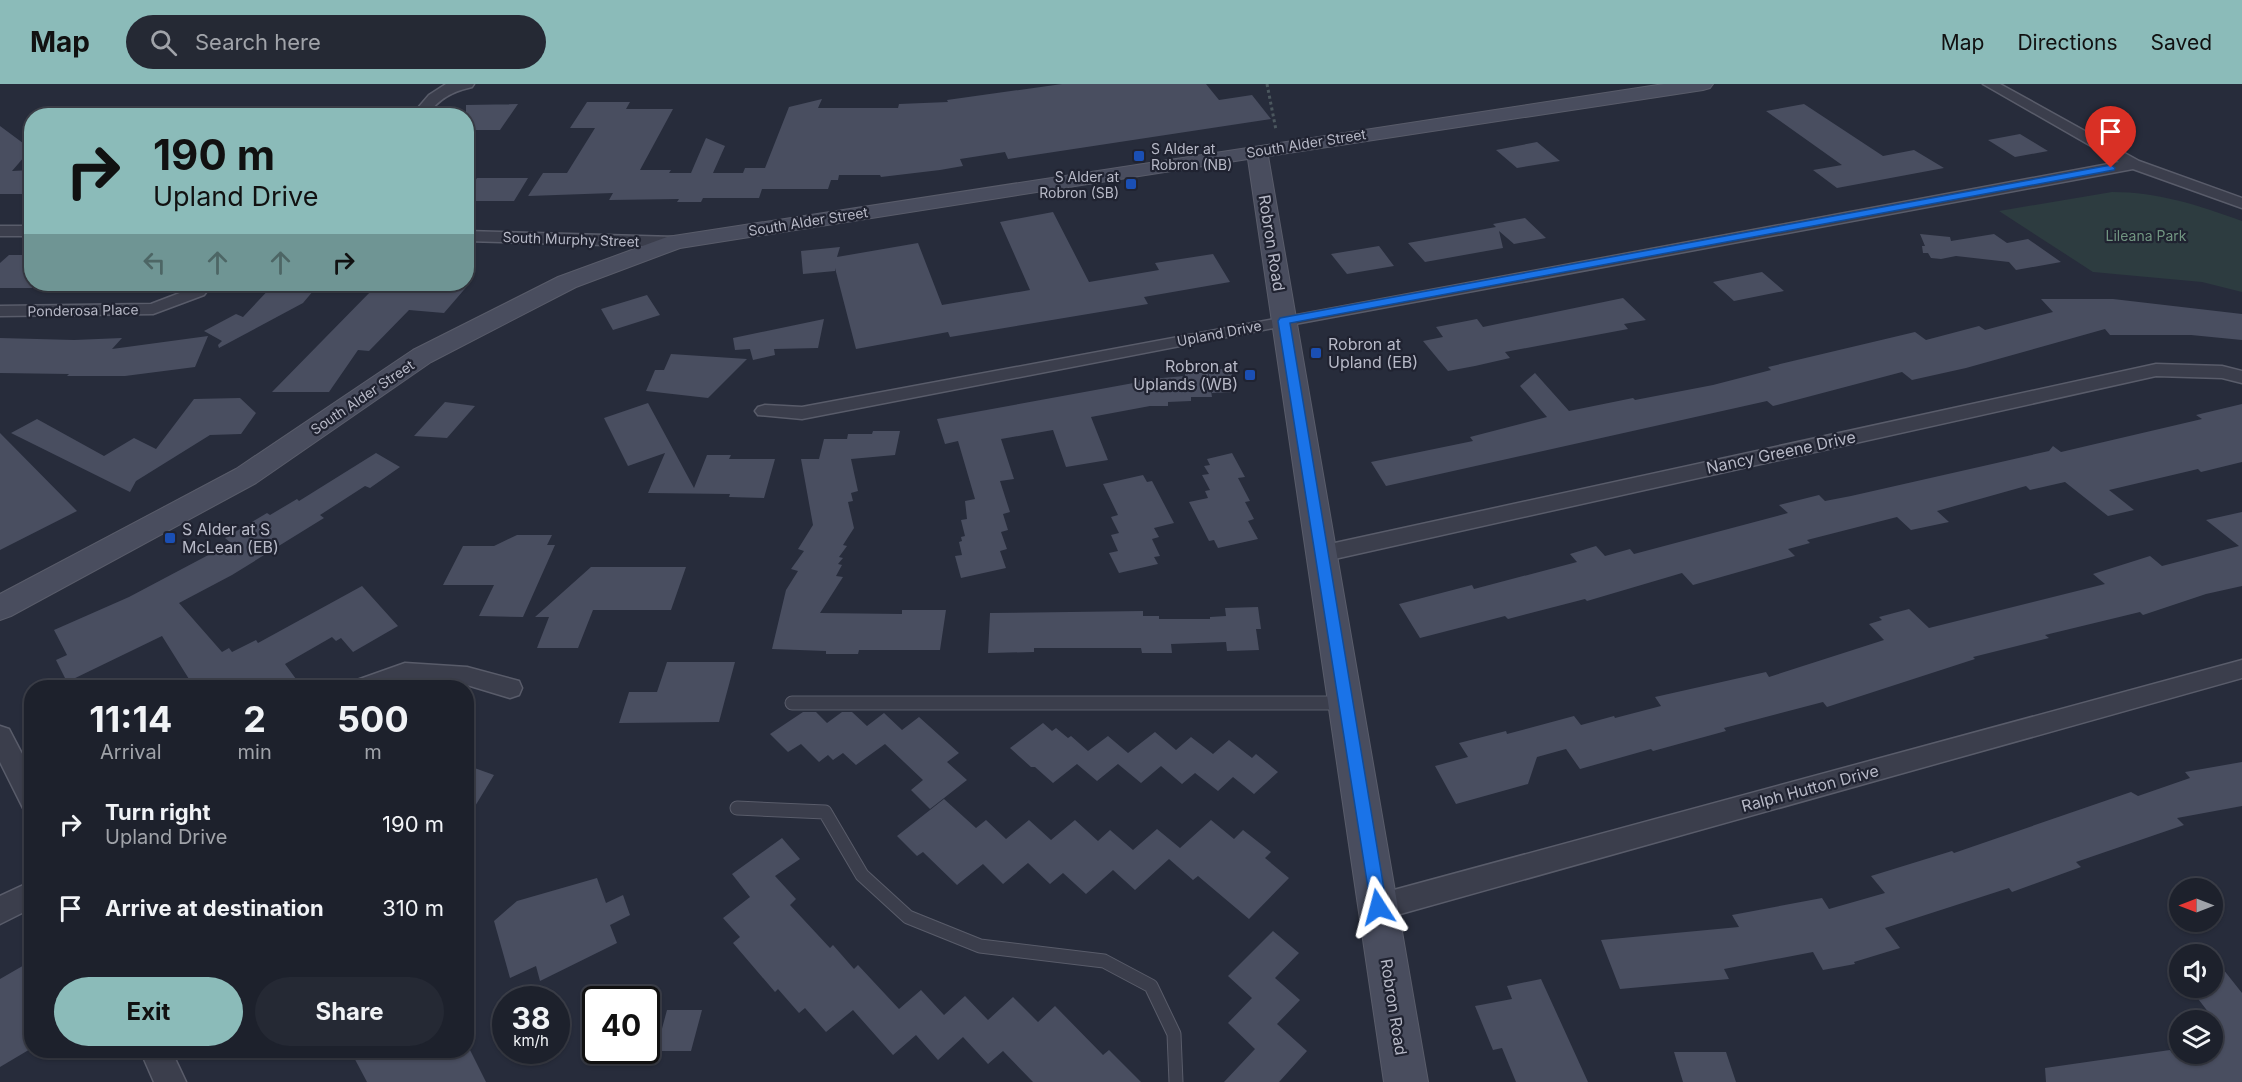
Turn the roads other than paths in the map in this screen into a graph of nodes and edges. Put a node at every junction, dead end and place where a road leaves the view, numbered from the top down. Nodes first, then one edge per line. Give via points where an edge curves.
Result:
1 (1703, 84) edge
2 (1990, 84) edge
3 (460, 85) edge
4 (424, 108) edge
5 (1268, 149) junction
6 (2134, 164) junction
7 (2242, 203) edge
8 (0, 231) edge
9 (24, 231) edge
10 (474, 236) edge
11 (675, 242) junction
12 (198, 291) dead end
13 (0, 311) edge
14 (1284, 321) junction
15 (2242, 377) edge
16 (765, 411) dead end
17 (1321, 554) junction
18 (0, 608) edge
19 (2242, 669) edge
20 (384, 680) edge
21 (510, 688) dead end
22 (1346, 703) junction
23 (792, 704) dead end
24 (0, 736) edge
25 (24, 784) edge
26 (737, 808) dead end
27 (24, 898) edge
28 (1378, 907) junction
29 (0, 911) edge
30 (159, 1058) edge
31 (170, 1082) edge
32 (1176, 1082) edge
33 (1406, 1082) edge

1 - 5 street, South Alder Street
2 - 6 street
3 - 4 street via 434,95
5 - 11 street, South Alder Street
5 - 14 street, Robron Road
6 - 7 street
6 - 14 street, Upland Drive
8 - 9 street
10 - 11 street, South Murphy Street
11 - 18 street, South Alder Street via 567,282 422,356 246,476
12 - 13 street, Ponderosa Place via 153,309
14 - 16 street, Upland Drive via 802,413
14 - 17 street, Robron Road
15 - 17 street, Nancy Greene Drive via 2222,372 2156,370
17 - 22 street, Robron Road
19 - 28 street, Ralph Hutton Drive
20 - 21 street via 405,672 467,676
22 - 23 lane
22 - 28 street, Robron Road
24 - 25 street
26 - 32 lane via 825,812 862,875 908,917 980,946 1104,962 1151,986 1174,1034
27 - 29 street
28 - 33 street, Robron Road
30 - 31 street

